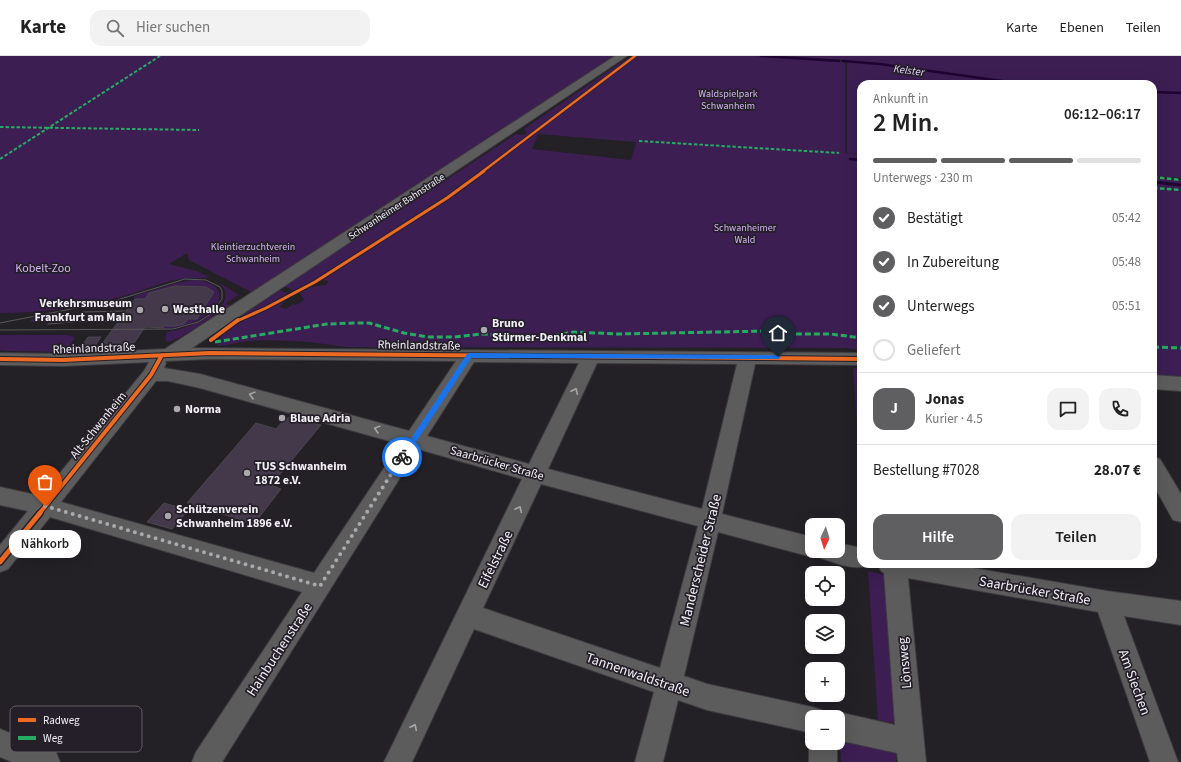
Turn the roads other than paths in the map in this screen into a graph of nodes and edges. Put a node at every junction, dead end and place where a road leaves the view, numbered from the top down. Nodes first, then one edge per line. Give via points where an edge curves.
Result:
1 (622, 56) edge
2 (193, 353) junction
3 (166, 355) junction
4 (469, 356) junction
5 (591, 356) junction
6 (748, 357) junction
7 (0, 359) edge
8 (857, 359) edge
9 (152, 375) junction
10 (182, 376) junction
11 (1157, 382) edge
12 (1181, 384) edge
13 (414, 439) junction
14 (1157, 472) edge
15 (536, 474) junction
16 (0, 496) edge
17 (45, 506) junction
18 (1181, 513) edge
19 (710, 521) junction
20 (805, 545) edge
21 (845, 554) edge
22 (857, 557) edge
23 (0, 562) edge
24 (893, 568) edge
25 (916, 568) edge
26 (320, 586) junction
27 (1107, 602) junction
28 (1181, 613) edge
29 (468, 615) junction
30 (669, 684) junction
31 (805, 718) edge
32 (845, 728) edge
33 (0, 743) edge
34 (10, 747) edge
35 (823, 750) edge
36 (22, 752) edge
37 (911, 752) edge
38 (46, 762) edge
39 (206, 762) edge
40 (398, 762) edge
41 (649, 762) edge
42 (823, 762) edge
43 (1164, 762) edge

1 - 3 street, Schwanheimer Bahnstraße
2 - 3 street, Rheinlandstraße
2 - 4 street, Rheinlandstraße
2 - 10 street
3 - 7 street, Rheinlandstraße via 63,360
3 - 9 street, Alt-Schwanheim
4 - 5 street, Rheinlandstraße
4 - 13 street, Hainbuchenstraße
5 - 6 street, Rheinlandstraße
15 -> 5 street, Eifelstraße
6 - 8 street, Rheinlandstraße
6 - 19 street, Manderscheider Straße
9 - 10 street, Saarbrücker Straße
9 - 17 street, Alt-Schwanheim
13 -> 10 street, Saarbrücker Straße
11 - 12 street
13 - 15 street, Saarbrücker Straße
13 - 26 street, Hainbuchenstraße
14 - 18 street
15 - 19 street, Saarbrücker Straße
29 -> 15 street, Eifelstraße
16 - 17 street
17 - 23 street, Alt-Schwanheim
17 - 26 street
19 - 20 street, Saarbrücker Straße
19 - 30 street, Manderscheider Straße
21 - 22 street
24 - 37 street, Lönsweg
25 - 27 street, Saarbrücker Straße
26 - 39 street, Hainbuchenstraße
27 - 28 street, Saarbrücker Straße
27 - 43 street, Am Siechen
29 - 30 street, Tannenwaldstraße
40 -> 29 street, Eifelstraße
30 - 31 street, Tannenwaldstraße via 707,697
30 - 41 street, Manderscheider Straße
32 - 37 street
33 - 34 street
35 - 42 street
36 - 38 street

